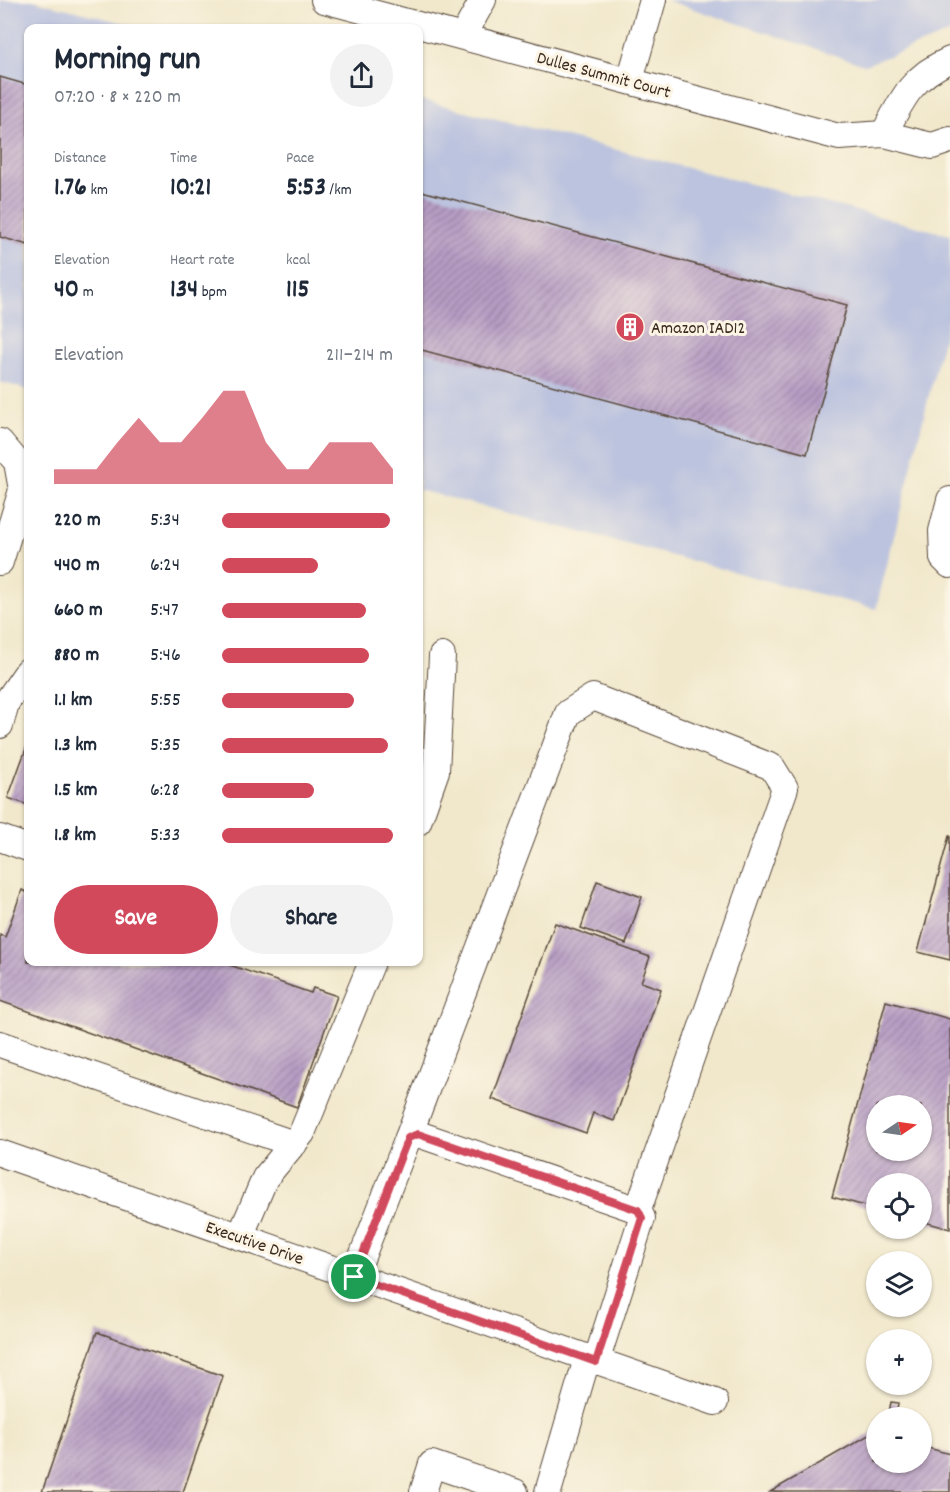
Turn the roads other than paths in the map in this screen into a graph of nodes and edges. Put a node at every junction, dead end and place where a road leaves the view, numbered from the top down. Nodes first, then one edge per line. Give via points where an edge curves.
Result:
1 (324, 0) edge
2 (483, 0) edge
3 (653, 0) edge
4 (417, 24) edge
5 (423, 26) edge
6 (463, 36) junction
7 (950, 60) edge
8 (630, 80) junction
9 (884, 134) junction
10 (950, 140) edge
11 (0, 442) edge
12 (950, 500) edge
13 (0, 562) edge
14 (950, 565) edge
15 (442, 656) dead end
16 (24, 678) edge
17 (0, 725) edge
18 (427, 767) edge
19 (423, 791) edge
20 (0, 838) edge
21 (24, 847) edge
22 (366, 966) edge
23 (0, 1044) edge
24 (408, 1138) junction
25 (294, 1144) junction
26 (0, 1153) edge
27 (638, 1210) junction
28 (240, 1237) junction
29 (354, 1277) junction
30 (592, 1360) junction
31 (715, 1402) dead end
32 (423, 1492) edge
33 (515, 1492) edge
34 (548, 1492) edge

1 - 4 street, Dulles Summit Court
2 - 6 street
3 - 8 street
5 - 6 street, Dulles Summit Court
6 - 8 street, Dulles Summit Court
7 - 9 street via 935,66 908,88
8 - 9 street, Dulles Summit Court via 839,137
9 - 10 street, Dulles Summit Court via 932,146
11 - 13 street via 17,462 22,490
12 - 14 street via 942,531 943,558
15 - 18 street
16 - 17 street via 6,703
18 - 19 street
20 - 21 street
22 - 25 street via 307,1123
23 - 25 street
24 - 27 street via 418,1134
24 - 27 street via 568,713 593,697 772,767 785,788
24 - 29 street
25 - 28 street via 265,1178
26 - 28 street, Executive Drive
27 - 30 street via 642,1218
28 - 29 street, Executive Drive
29 - 30 street, Executive Drive
30 - 31 street, Executive Drive
30 - 34 street
32 - 33 street via 432,1464

